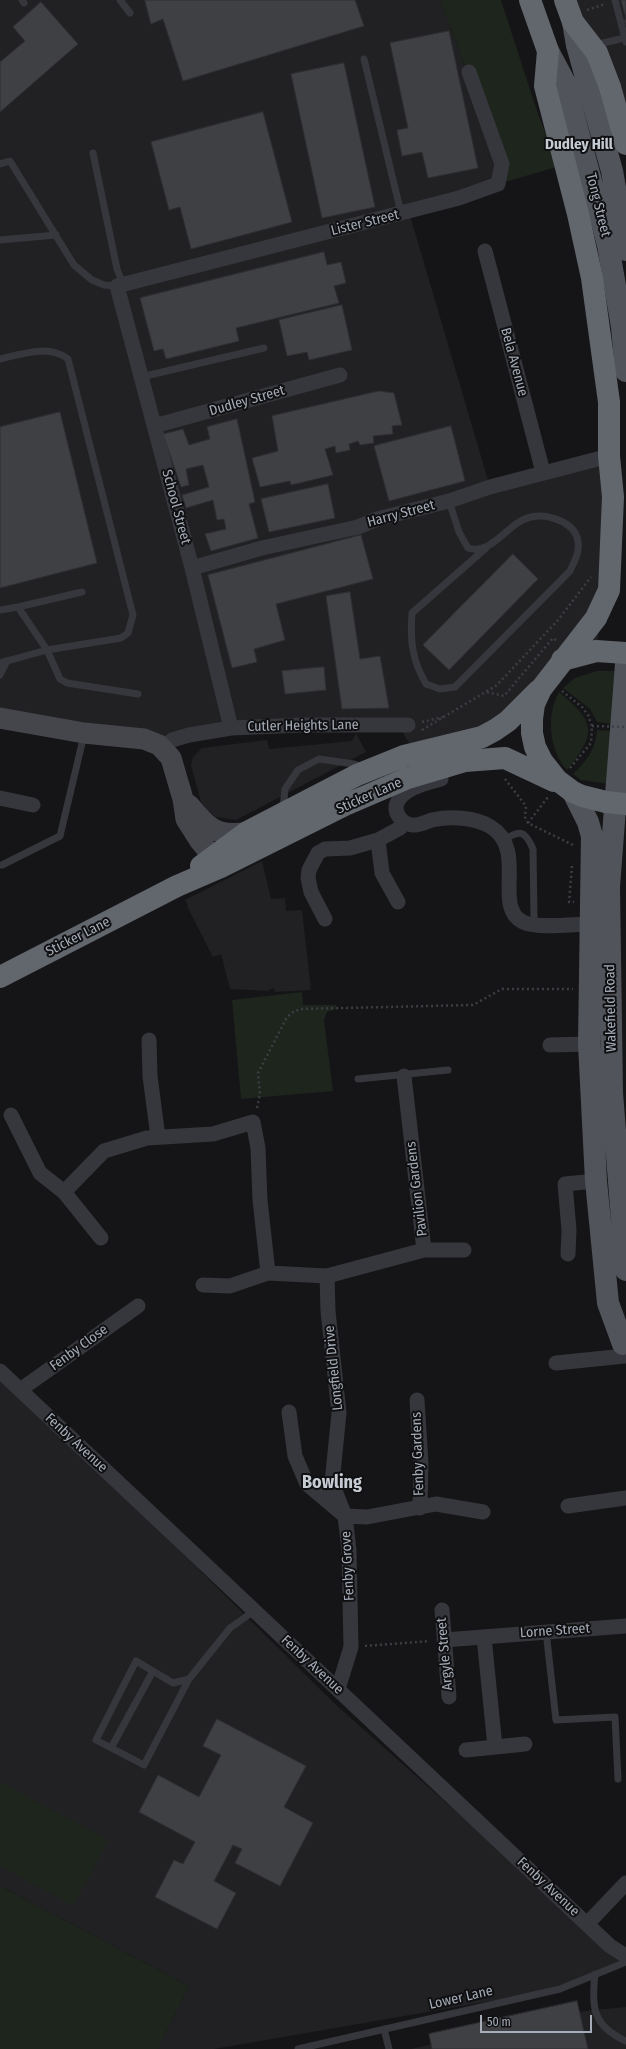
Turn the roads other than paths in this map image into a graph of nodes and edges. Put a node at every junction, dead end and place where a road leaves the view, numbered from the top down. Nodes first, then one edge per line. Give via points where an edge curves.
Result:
1 (120, 0) edge
2 (530, 0) edge
3 (615, 0) edge
4 (130, 13) dead end
5 (570, 13) edge
6 (625, 40) edge
7 (591, 46) junction
8 (548, 51) junction
9 (364, 59) dead end
10 (469, 72) dead end
11 (622, 121) edge
12 (626, 144) edge
13 (93, 153) dead end
14 (0, 164) edge
15 (401, 214) junction
16 (56, 235) junction
17 (0, 240) edge
18 (626, 250) edge
19 (485, 251) dead end
20 (120, 285) junction
21 (264, 348) dead end
22 (0, 359) edge
23 (626, 371) edge
24 (340, 375) dead end
25 (141, 377) junction
26 (154, 426) junction
27 (609, 456) junction
28 (543, 472) junction
29 (449, 501) junction
30 (486, 548) junction
31 (192, 568) junction
32 (82, 592) dead end
33 (18, 606) junction
34 (0, 610) edge
35 (47, 650) junction
36 (560, 652) junction
37 (626, 653) edge
38 (3, 662) edge
39 (626, 664) edge
40 (0, 675) edge
41 (541, 689) junction
42 (138, 694) dead end
43 (0, 718) edge
44 (408, 725) road end
45 (231, 728) junction
46 (84, 733) junction
47 (622, 736) edge
48 (163, 748) junction
49 (465, 761) junction
50 (370, 770) junction
51 (565, 786) junction
52 (0, 798) edge
53 (183, 799) junction
54 (616, 803) edge
55 (33, 805) dead end
56 (282, 813) junction
57 (404, 823) junction
58 (247, 832) junction
59 (378, 840) junction
60 (503, 841) junction
61 (217, 862) junction
62 (2, 865) dead end
63 (398, 902) dead end
64 (325, 918) dead end
65 (590, 924) junction
66 (538, 925) junction
67 (0, 977) edge
68 (149, 1040) dead end
69 (589, 1044) junction
70 (550, 1045) dead end
71 (448, 1070) dead end
72 (404, 1076) junction
73 (358, 1079) dead end
74 (11, 1115) dead end
75 (158, 1138) junction
76 (596, 1181) junction
77 (64, 1192) junction
78 (101, 1238) dead end
79 (424, 1250) junction
80 (464, 1250) dead end
81 (568, 1254) dead end
82 (626, 1270) edge
83 (268, 1273) junction
84 (327, 1276) junction
85 (203, 1285) dead end
86 (138, 1306) dead end
87 (626, 1320) edge
88 (625, 1354) edge
89 (556, 1363) dead end
90 (0, 1372) edge
91 (20, 1390) junction
92 (417, 1400) dead end
93 (288, 1412) dead end
94 (626, 1498) edge
95 (568, 1506) dead end
96 (420, 1508) junction
97 (482, 1512) dead end
98 (345, 1516) junction
99 (442, 1610) dead end
100 (254, 1611) junction
101 (626, 1626) edge
102 (546, 1631) junction
103 (484, 1637) junction
104 (444, 1640) junction
105 (152, 1671) junction
106 (189, 1679) junction
107 (338, 1689) junction
108 (449, 1697) dead end
109 (525, 1744) dead end
110 (495, 1747) junction
111 (111, 1748) junction
112 (466, 1750) dead end
113 (618, 1779) dead end
114 (626, 1883) edge
115 (587, 1924) junction
116 (626, 1956) edge
117 (626, 1962) edge
118 (595, 1974) junction
119 (384, 2029) junction
120 (626, 2041) edge
121 (298, 2049) edge
122 (389, 2049) edge

1 - 4 lane
2 - 8 highway, Tong Street
3 - 6 lane
5 - 7 highway
5 - 18 main road, Tong Street via 612,171
6 - 7 lane
7 - 11 highway via 599,60
8 - 23 main road, Tong Street via 565,83 608,245 622,327
8 - 27 highway via 545,86 592,278 609,402
9 - 15 lane
10 - 15 street, Lister Street via 502,164 498,184
11 - 12 highway
13 - 20 lane
14 - 16 lane via 10,161
15 - 20 street, Lister Street
16 - 17 lane
16 - 20 lane via 74,265 92,280 104,285
19 - 28 street, Bela Avenue
20 - 25 street, School Street
21 - 25 lane
22 - 35 lane via 34,351 61,353 68,359 133,615 128,632 121,638
24 - 26 street, Dudley Street
25 - 26 street, School Street
26 - 31 street, School Street
27 - 28 street, Harry Street
27 - 36 highway via 612,497 609,590 596,618
28 - 29 street, Harry Street
29 - 30 lane via 459,532 468,548 476,551
29 - 31 street, Harry Street via 377,519 358,527 262,548
30 - 30 lane via 515,523 531,517 554,517 572,529 578,541 577,554 570,571 468,676 455,687 440,689 426,684 416,666 411,635 412,613
31 - 45 street, School Street
32 - 33 lane
33 - 34 lane
33 - 35 lane
35 - 38 lane
35 - 42 lane via 60,679
36 - 37 highway
36 - 41 highway
38 - 40 lane
39 - 47 main road
41 - 50 highway, Sticker Lane via 508,721 489,734 423,750
41 - 51 highway via 534,704 532,733 548,770
43 - 46 street
44 - 45 street, Cutler Heights Lane
45 - 48 street, Cutler Heights Lane via 189,735 172,740
46 - 48 street via 144,739
46 - 62 lane via 60,836
47 - 82 main road, Wakefield Road via 609,895 612,1093
48 - 53 street via 170,758
49 - 51 highway, Sticker Lane via 505,758
49 - 57 street via 460,773 421,786 399,797 396,806 398,815
49 - 61 highway, Sticker Lane via 378,790
50 - 56 highway, Sticker Lane
50 - 56 lane via 354,764 319,759 298,770 285,788
51 - 54 highway via 593,800
51 - 65 main road via 588,822 592,836
52 - 55 street
53 - 58 street via 206,825 217,831 232,835
53 - 61 street via 186,819
56 - 58 highway, Sticker Lane
57 - 59 street
57 - 60 street via 416,826 438,819 452,818 492,828
58 - 61 highway, Sticker Lane
59 - 63 street via 382,873
59 - 64 street via 350,848 325,850 318,853 313,860 308,878 311,892
60 - 66 street via 510,859 510,906 522,922
60 - 66 lane via 518,832 530,841 533,848 534,919
61 - 67 highway, Sticker Lane via 177,886
65 - 66 street
65 - 69 main road
68 - 75 street via 150,1076
69 - 70 street
69 - 76 main road
71 - 72 lane
72 - 73 lane
72 - 79 street, Pavilion Gardens
74 - 77 street via 40,1173
75 - 77 street via 147,1138 104,1151
75 - 83 street via 212,1134 254,1122
76 - 81 street via 565,1184
76 - 88 main road via 608,1303
77 - 78 street
79 - 80 street
79 - 84 street, Pavilion Gardens
83 - 84 street
83 - 85 street via 230,1286
84 - 98 street, Longfield Drive via 328,1311 339,1413 332,1483
86 - 91 street, Fenby Close
87 - 88 main road
88 - 89 street
90 - 91 street, Fenby Avenue
91 - 100 street, Fenby Avenue
92 - 96 street, Fenby Gardens via 421,1463
93 - 98 street, Fenby Grove via 295,1456 307,1484
94 - 95 street
96 - 97 street, Fenby Gardens via 436,1504
96 - 98 street, Fenby Gardens via 367,1517
98 - 107 street, Fenby Grove via 349,1550 351,1647
99 - 104 street, Argyle Street
100 - 106 lane via 230,1628
100 - 107 street, Fenby Avenue
101 - 102 street, Lorne Street
102 - 103 street, Lorne Street
102 - 113 lane via 556,1720 615,1717
103 - 104 street, Lorne Street
103 - 110 street
104 - 108 street, Argyle Street
105 - 106 lane via 173,1683
105 - 111 lane
105 - 111 lane via 136,1661 96,1740
106 - 111 lane via 144,1765
107 - 115 street, Fenby Avenue
109 - 110 street
110 - 112 street
114 - 115 street
115 - 116 street, Fenby Avenue via 610,1946
117 - 118 lane, Lower Lane
118 - 119 lane, Lower Lane via 560,1989
118 - 120 lane via 592,1999 595,2013 610,2031
119 - 121 lane, Lower Lane
119 - 122 lane

